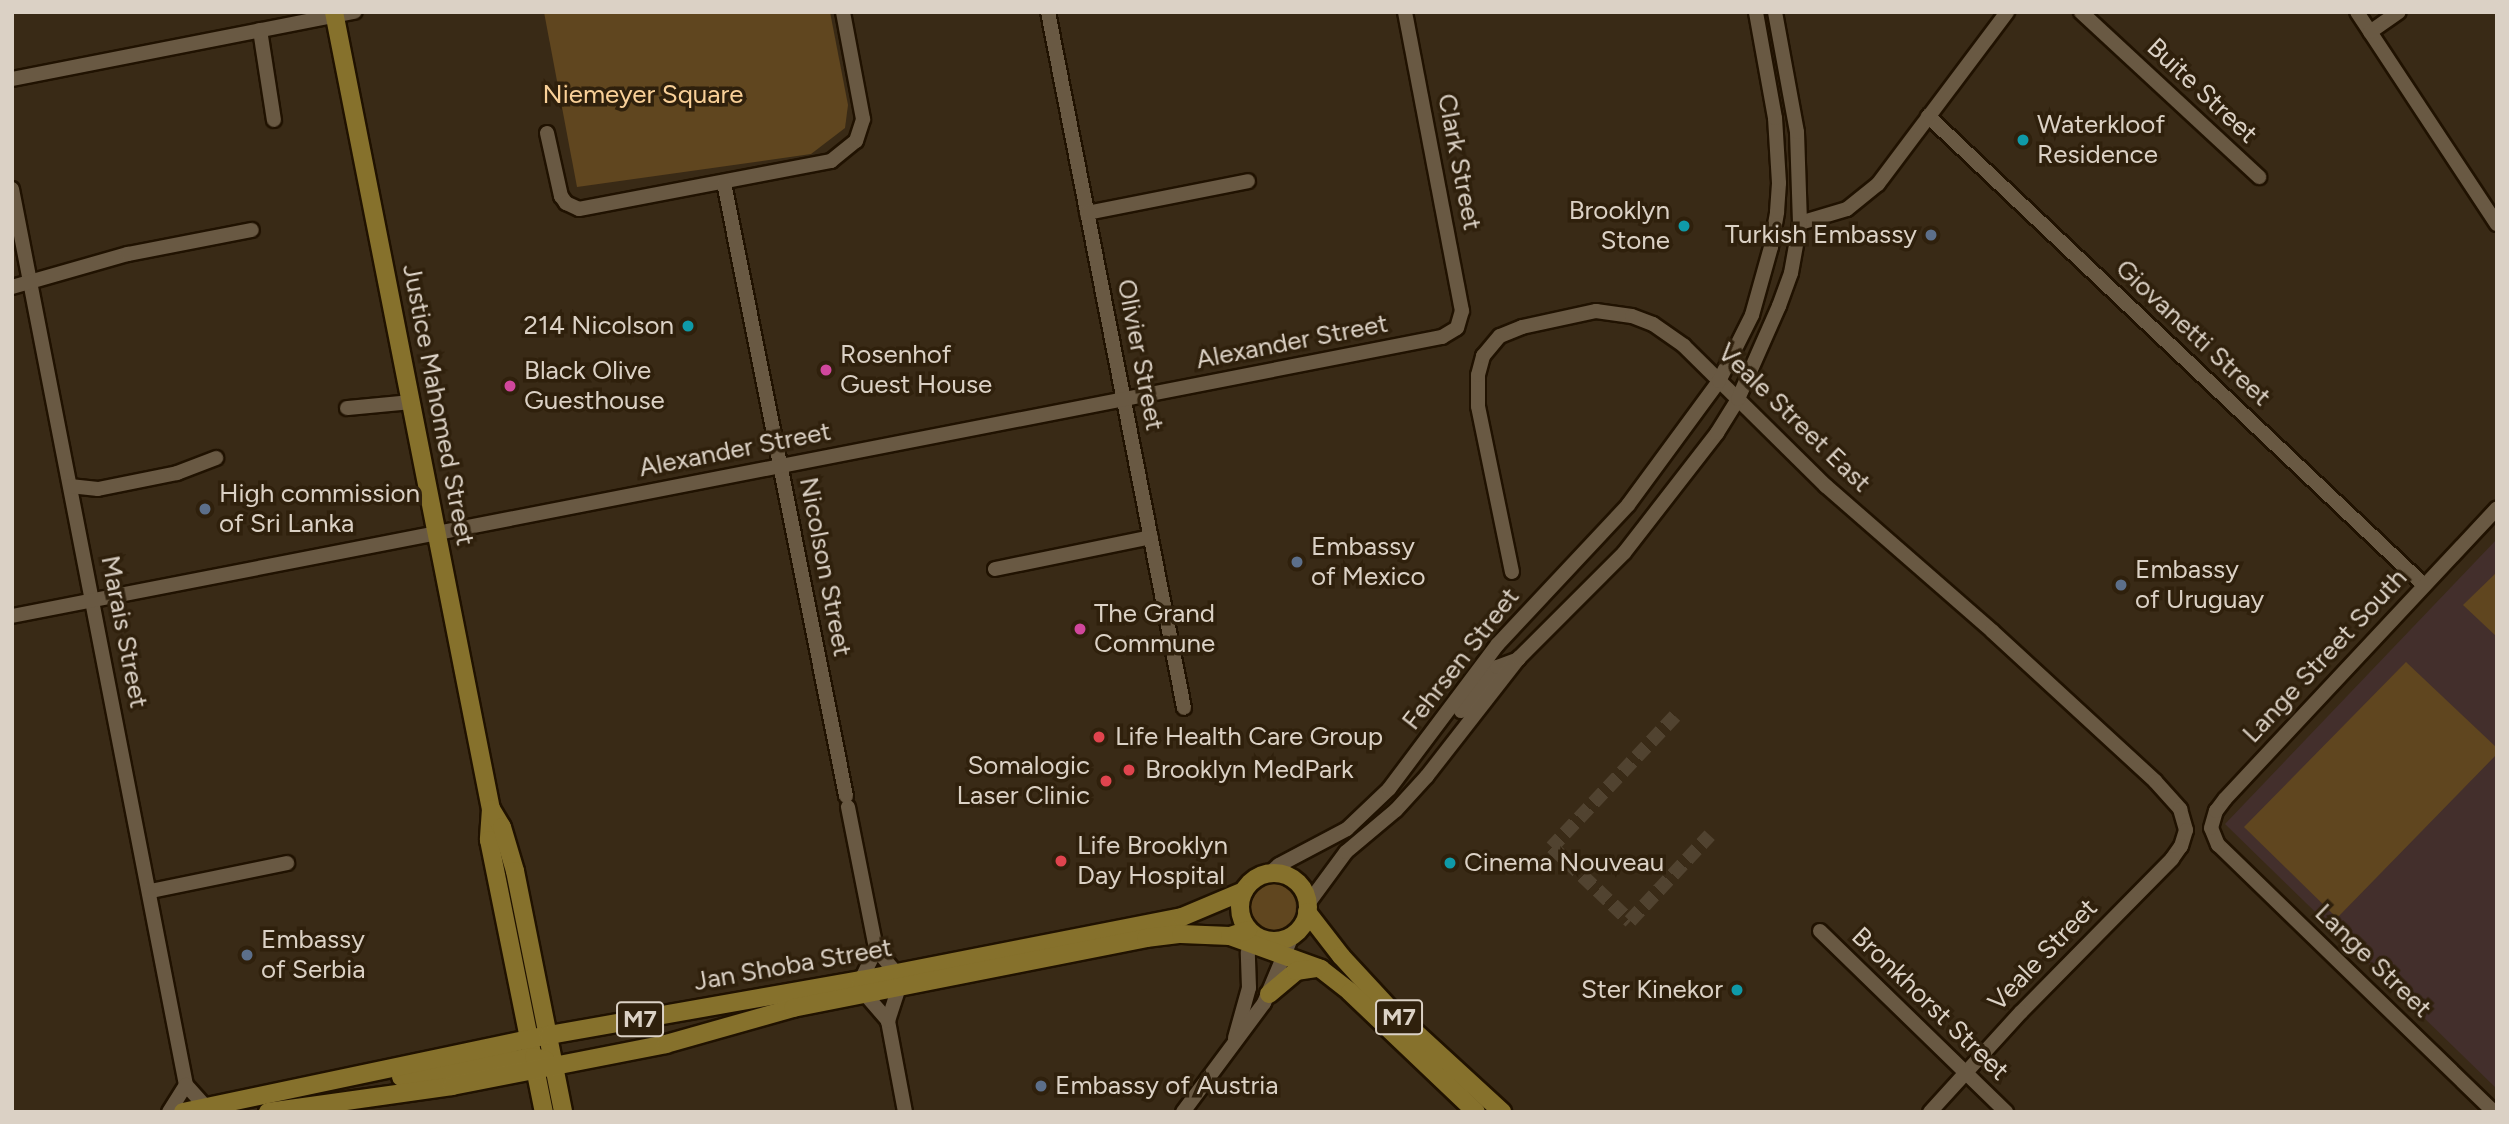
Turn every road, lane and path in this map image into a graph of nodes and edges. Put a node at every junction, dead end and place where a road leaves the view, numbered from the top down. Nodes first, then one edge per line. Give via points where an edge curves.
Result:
1 (355, 12) edge
2 (843, 12) edge
3 (1048, 12) edge
4 (1405, 12) edge
5 (1756, 12) edge
6 (1775, 12) edge
7 (2007, 12) edge
8 (2081, 12) edge
9 (2357, 12) edge
10 (2399, 12) edge
11 (335, 14) edge
12 (260, 30) junction
13 (2371, 32) junction
14 (12, 79) edge
15 (1928, 116) junction
16 (274, 120) dead end
17 (547, 133) dead end
18 (2259, 177) dead end
19 (1248, 181) dead end
20 (724, 183) junction
21 (12, 189) edge
22 (1087, 213) junction
23 (1800, 223) junction
24 (2497, 224) edge
25 (252, 230) dead end
26 (31, 283) junction
27 (12, 287) edge
28 (1461, 321) joint
29 (1719, 381) junction
30 (1738, 399) junction
31 (1124, 400) junction
32 (410, 402) junction
33 (347, 408) dead end
34 (216, 458) dead end
35 (780, 467) junction
36 (71, 486) junction
37 (2497, 508) edge
38 (436, 533) junction
39 (1151, 537) junction
40 (995, 569) dead end
41 (1512, 572) dead end
42 (2424, 585) junction
43 (93, 601) junction
44 (12, 616) edge
45 (1519, 659) junction
46 (1184, 708) dead end
47 (1435, 732) junction
48 (491, 809) junction
49 (2186, 830) joint
50 (2218, 845) joint
51 (287, 863) dead end
52 (1269, 874) junction
53 (151, 891) junction
54 (1244, 891) junction
55 (1307, 908) junction
56 (1820, 931) dead end
57 (1250, 936) junction
58 (1286, 944) junction
59 (876, 949) junction
60 (1321, 968) junction
61 (897, 980) junction
62 (863, 987) junction
63 (1350, 992) junction
64 (1269, 994) junction
65 (888, 1021) junction
66 (549, 1035) junction
67 (530, 1039) junction
68 (1231, 1049) junction
69 (535, 1063) junction
70 (555, 1065) junction
71 (373, 1072) junction
72 (1966, 1072) junction
73 (186, 1086) junction
74 (206, 1107) junction
75 (169, 1112) edge
76 (183, 1112) edge
77 (268, 1112) edge
78 (544, 1112) edge
79 (563, 1112) edge
80 (905, 1112) edge
81 (1183, 1112) edge
82 (1476, 1112) edge
83 (1502, 1112) edge
84 (1930, 1112) edge
85 (2007, 1112) edge
86 (2494, 1112) edge

1 - 11 street
2 - 20 street via 863,109 856,141 831,161
3 - 22 street, Olivier Street
4 - 28 street, Clark Street via 1461,301
5 - 29 street, Fehrsen Street via 1775,118 1777,212 1756,303
6 - 23 street, Fehrsen Street via 1797,132
7 - 15 street
8 - 18 street, Buite Street
9 - 13 street
10 - 13 street
11 - 12 street
11 - 32 main road, Justice Mahomed Street
12 - 14 street
12 - 16 street
13 - 24 street
15 - 23 street via 1885,176 1860,200 1830,216
15 - 42 street, Giovanetti Street
17 - 20 street via 558,188 572,207
19 - 22 street
20 - 35 street, Nicolson Street
21 - 26 street, Marais Street
22 - 31 street, Olivier Street
23 - 30 street, Fehrsen Street via 1791,273
25 - 26 street via 141,251
26 - 27 street
26 - 36 street, Marais Street
28 - 31 street, Alexander Street via 1442,337
29 - 30 street, Veale Street East
29 - 41 street, Veale Street East via 1666,331 1616,312 1521,327 1493,342 1479,365 1478,405
29 - 47 street, Fehrsen Street via 1628,505 1498,644
30 - 45 street, Fehrsen Street via 1710,443 1624,553
30 - 49 street, Veale Street East via 1826,486 2155,781 2179,809
31 - 35 street, Alexander Street
31 - 39 street, Olivier Street
32 - 33 street
32 - 38 main road, Justice Mahomed Street
34 - 36 street via 177,472 97,489
35 - 38 street, Alexander Street
35 - 59 street, Nicolson Street
36 - 43 street, Marais Street
37 - 42 street, Lange Street South
38 - 43 street, Alexander Street
38 - 48 main road, Justice Mahomed Street
39 - 40 street
39 - 46 street, Olivier Street
42 - 50 street, Lange Street South via 2216,811 2211,828
43 - 44 street, Alexander Street
43 - 53 street, Marais Street
45 - 47 street via 1497,667 1456,717
45 - 55 street, Fehrsen Street via 1427,776 1396,810 1346,852
47 - 52 street, Fehrsen Street via 1358,821
48 - 66 main road, Justice Mahomed Street via 512,859
48 - 67 main road, Justice Mahomed Street via 489,840
49 - 72 street, Veale Street via 2172,859
50 - 86 street, Lange Street
51 - 53 street
52 - 54 main road, M7 via 1255,879
52 - 55 main road, M7 via 1295,881 1306,896
53 - 73 street, Marais Street
54 - 57 main road via 1240,911
54 - 61 main road, Jan Shoba Street / M7 via 1182,917
55 - 58 main road via 1299,930
55 - 83 main road, M7 via 1341,957 1381,1000
56 - 72 street, Bronkhorst Street
57 - 58 main road, M7
57 - 61 main road, Jan Shoba Street / M7 via 1181,933
57 - 68 street via 1250,988
58 - 60 main road, M7
58 - 63 main road, M7 via 1324,962
58 - 64 street
59 - 61 street, Nicolson Street
59 - 62 street
60 - 63 main road, M7
60 - 64 main road via 1296,971
61 - 62 main road, Jan Shoba Street / M7
61 - 65 street
62 - 65 street
62 - 66 main road, Jan Shoba Street / M7
62 - 70 main road, Jan Shoba Street / M7 via 666,1044
63 - 82 main road, M7
64 - 68 street
65 - 80 street
66 - 67 main road, Jan Shoba Street / M7
66 - 70 main road, Justice Mahomed Street
67 - 69 main road, Justice Mahomed Street
67 - 71 main road, Jan Shoba Street / M7
68 - 81 street
69 - 70 main road, Jan Shoba Street / M7
69 - 71 main road via 395,1078
69 - 77 main road, Jan Shoba Street / M7 via 418,1092
69 - 78 main road, Justice Mahomed Street
70 - 79 main road, Justice Mahomed Street
71 - 74 main road, Jan Shoba Street / M7
72 - 84 street, Veale Street
72 - 85 street, Bronkhorst Street
73 - 74 street
73 - 75 street
74 - 76 main road, Jan Shoba Street / M7

